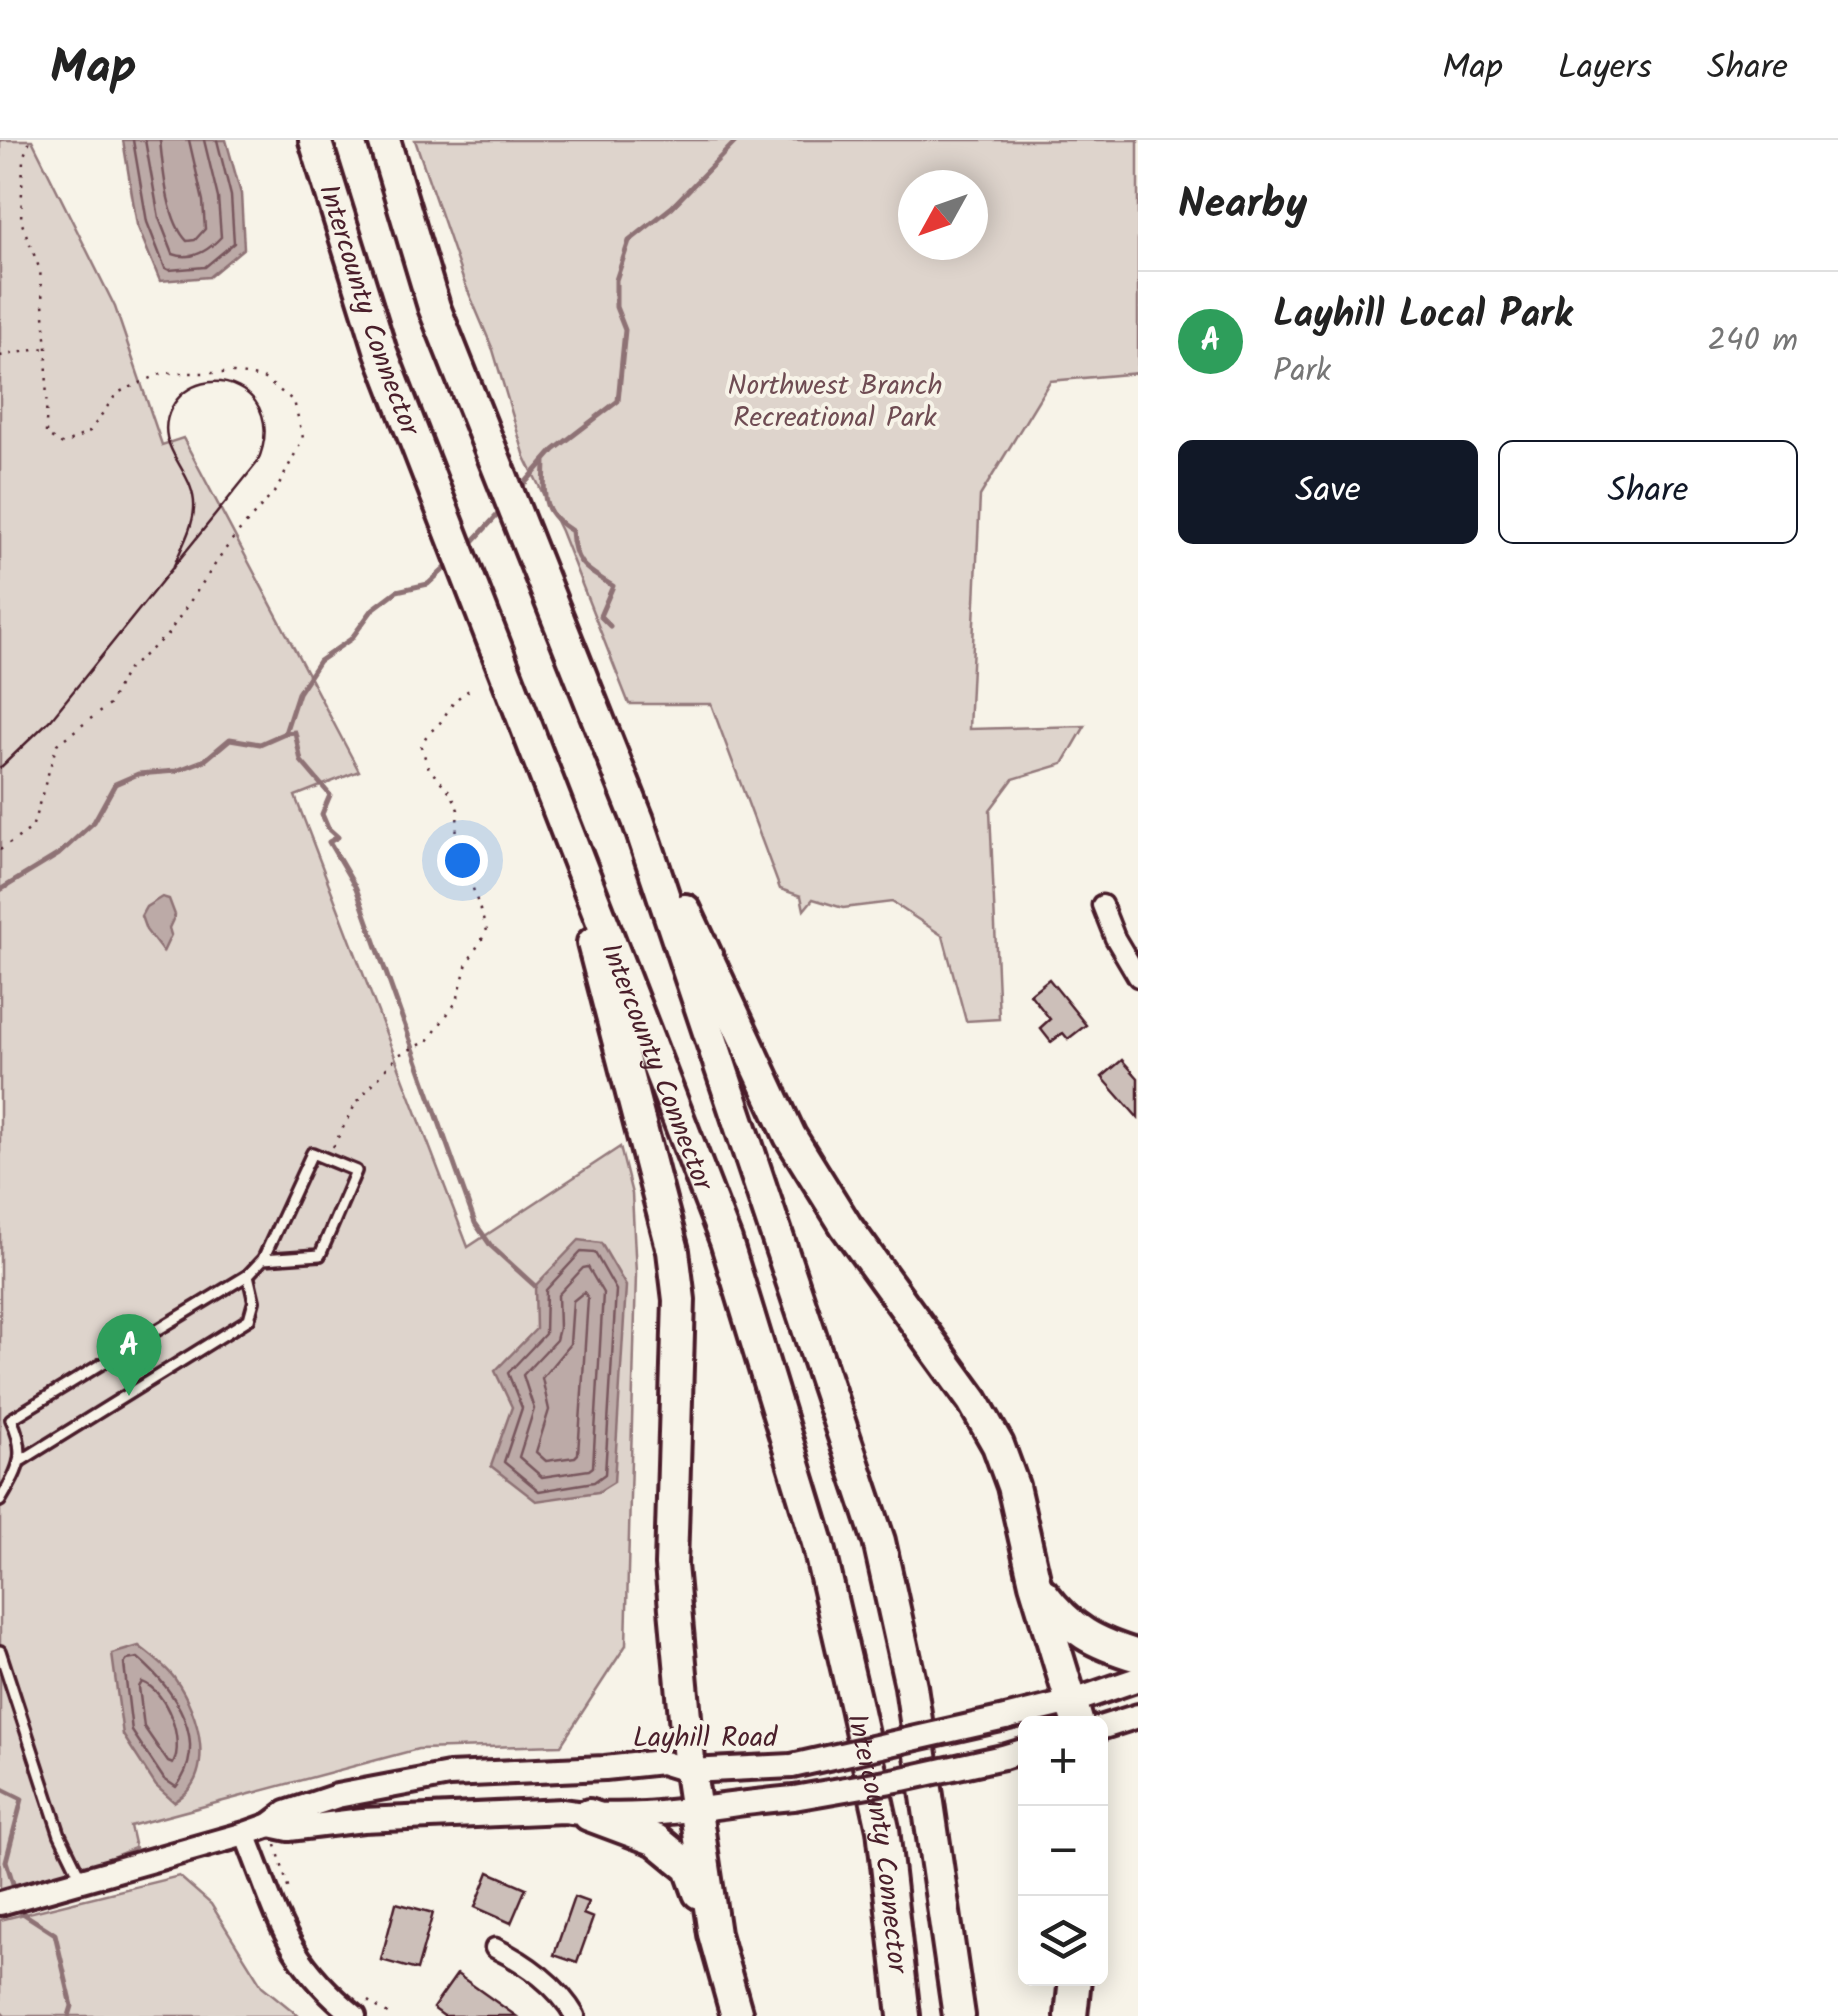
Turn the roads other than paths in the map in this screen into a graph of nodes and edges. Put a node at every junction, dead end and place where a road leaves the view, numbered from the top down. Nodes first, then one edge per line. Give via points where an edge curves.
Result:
1 (315, 140) edge
2 (384, 140) edge
3 (558, 810) junction
4 (638, 820) junction
5 (1102, 905) dead end
6 (1138, 977) edge
7 (263, 1260) junction
8 (248, 1275) junction
9 (22, 1460) junction
10 (0, 1501) edge
11 (1035, 1584) junction
12 (0, 1650) edge
13 (1138, 1656) edge
14 (1138, 1679) edge
15 (1074, 1713) edge
16 (1138, 1716) edge
17 (1108, 1725) edge
18 (1014, 1753) edge
19 (690, 1770) junction
20 (696, 1810) junction
21 (589, 1816) junction
22 (270, 1825) junction
23 (245, 1834) junction
24 (82, 1881) junction
25 (0, 1903) edge
26 (714, 1934) junction
27 (495, 1948) dead end
28 (1074, 1986) edge
29 (357, 2006) edge
30 (575, 2016) edge
31 (737, 2016) edge
32 (904, 2016) edge
33 (959, 2016) edge
34 (1071, 2016) edge

1 - 3 highway, Intercounty Connector via 381,352
2 - 4 highway, Intercounty Connector via 434,306
3 - 19 highway via 672,1251 678,1300 671,1565
3 - 32 highway, Intercounty Connector via 726,1241 818,1543 883,1829
4 - 11 highway via 790,1136 998,1445
4 - 33 highway, Intercounty Connector via 879,1541 911,1686
5 - 6 street
7 - 7 lane via 312,1154 356,1171 320,1255
7 - 8 lane
8 - 9 lane via 254,1301 249,1319
8 - 9 lane via 11,1419
9 - 10 lane
11 - 13 highway via 1081,1632 1106,1648
11 - 15 highway
12 - 24 lane via 60,1835
14 - 15 main road, Layhill Road
15 - 19 main road, Layhill Road, bridge via 1005,1718 792,1766
16 - 17 main road
18 - 20 main road, Layhill Road, bridge via 903,1780
19 - 20 highway
19 - 22 main road, Layhill Road via 661,1762 449,1775 338,1796 286,1812
20 - 21 main road, Layhill Road
20 - 26 highway
21 - 22 main road, Layhill Road via 563,1811
21 - 26 highway via 656,1840 690,1868
22 - 23 main road, Layhill Road
23 - 24 main road, Layhill Road
23 - 29 street via 298,1960 324,1990
24 - 25 main road, Layhill Road
26 - 31 highway
27 - 30 street via 522,1961
28 - 34 highway

